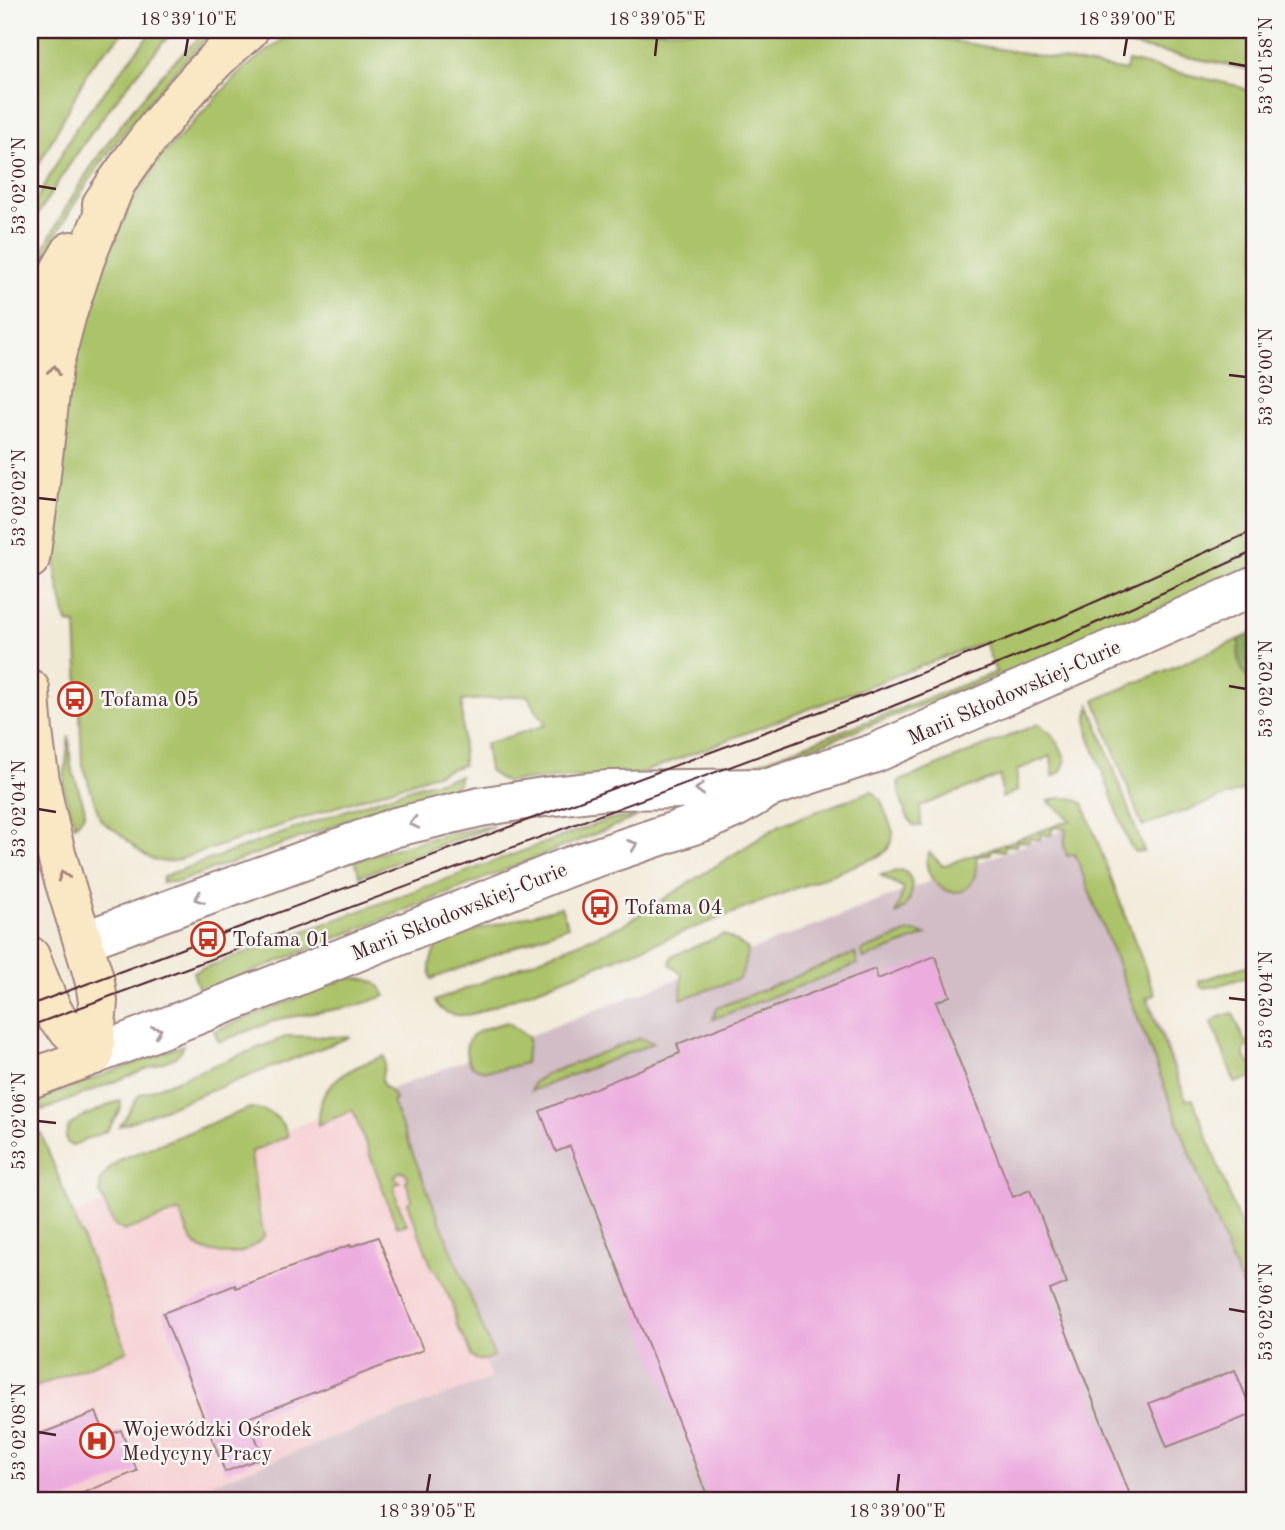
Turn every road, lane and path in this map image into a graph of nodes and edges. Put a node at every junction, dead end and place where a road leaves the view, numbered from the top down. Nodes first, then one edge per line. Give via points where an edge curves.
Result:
1 (249, 30) edge
2 (116, 183) junction
3 (30, 330) edge
4 (30, 559) edge
5 (1255, 586) edge
6 (30, 690) edge
7 (769, 788) junction
8 (83, 941) junction
9 (30, 959) edge
10 (94, 1055) junction
11 (30, 1079) edge

1 - 2 main road via 173,107
2 - 3 main road via 64,262
4 -> 2 main road via 54,367 85,260
5 - 7 street, Marii Skłodowskiej-Curie via 875,753
8 -> 6 main road via 42,793
7 -> 8 street, Marii Skłodowskiej-Curie via 609,790 480,807 383,831
10 -> 7 street, Marii Skłodowskiej-Curie via 568,867 708,820
8 - 9 main road, Marii Skłodowskiej-Curie
8 - 10 main road via 98,1001
9 - 10 main road via 56,1017
10 - 11 main road, Marii Skłodowskiej-Curie

